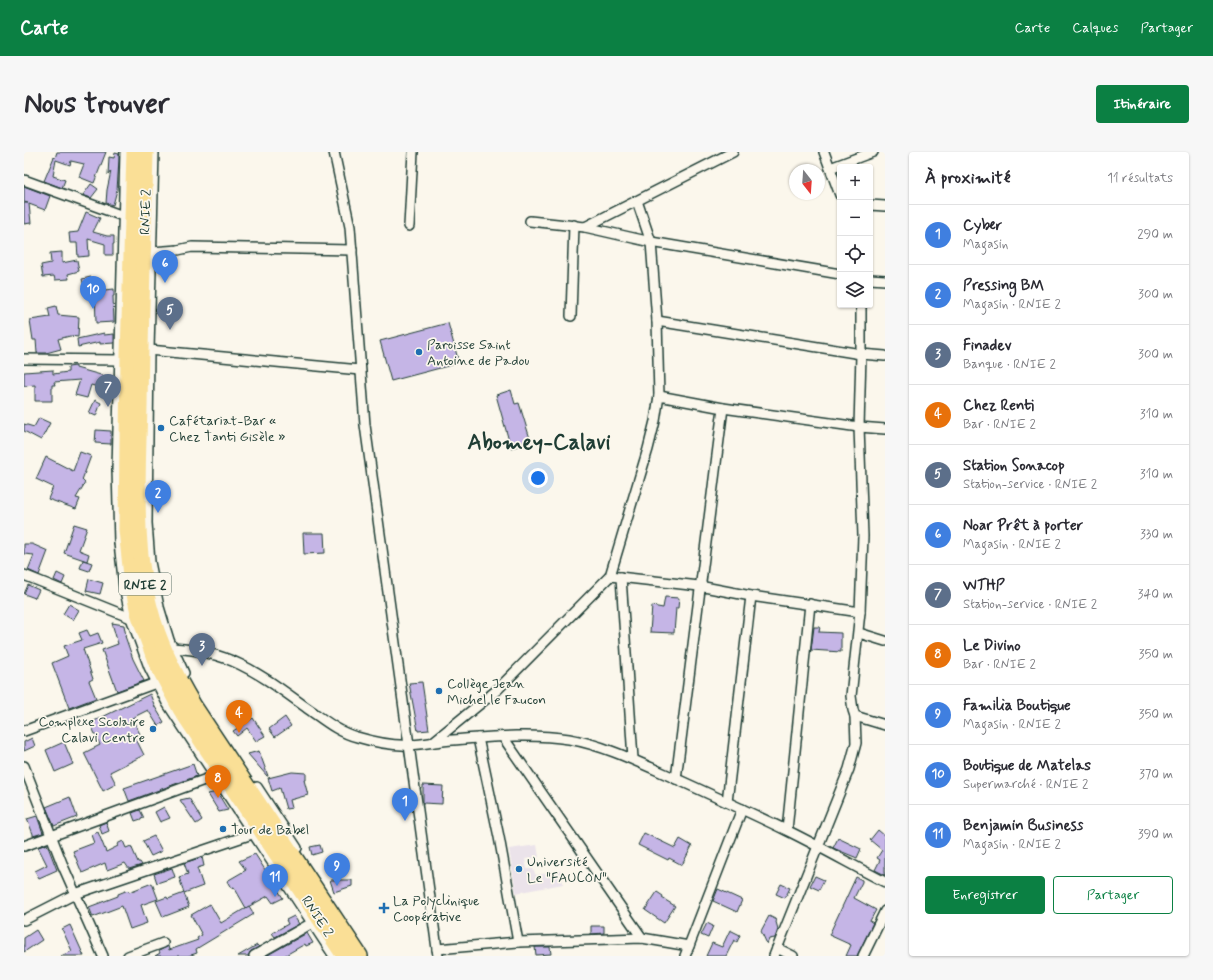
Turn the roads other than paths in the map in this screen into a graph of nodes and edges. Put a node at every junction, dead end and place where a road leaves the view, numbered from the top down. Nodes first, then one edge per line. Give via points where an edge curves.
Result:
1 (125, 152) edge
2 (134, 152) edge
3 (146, 152) edge
4 (154, 152) edge
5 (334, 152) edge
6 (413, 152) edge
7 (733, 152) edge
8 (824, 152) edge
9 (873, 152) edge
10 (830, 168) junction
11 (24, 180) edge
12 (837, 187) edge
13 (637, 200) junction
14 (873, 205) edge
15 (885, 206) edge
16 (124, 216) junction
17 (530, 222) dead end
18 (574, 225) junction
19 (409, 226) dead end
20 (586, 227) junction
21 (651, 242) junction
22 (352, 250) junction
23 (152, 252) junction
24 (837, 273) edge
25 (873, 279) edge
26 (885, 280) edge
27 (861, 308) edge
28 (571, 316) dead end
29 (657, 321) junction
30 (149, 350) junction
31 (861, 354) junction
32 (885, 356) edge
33 (24, 359) edge
34 (120, 360) junction
35 (360, 370) junction
36 (659, 396) junction
37 (723, 408) junction
38 (859, 427) junction
39 (885, 429) edge
40 (24, 575) edge
41 (610, 576) junction
42 (621, 577) junction
43 (699, 586) junction
44 (751, 596) junction
45 (810, 604) junction
46 (860, 612) junction
47 (131, 618) junction
48 (859, 633) junction
49 (885, 641) edge
50 (172, 648) junction
51 (156, 683) junction
52 (855, 716) junction
53 (885, 724) edge
54 (24, 731) edge
55 (503, 737) junction
56 (478, 738) junction
57 (433, 742) junction
58 (409, 745) junction
59 (633, 759) junction
60 (24, 766) edge
61 (215, 776) junction
62 (676, 779) junction
63 (727, 802) junction
64 (742, 809) junction
65 (787, 830) junction
66 (252, 834) junction
67 (51, 836) junction
68 (24, 846) edge
69 (818, 847) junction
70 (885, 882) edge
71 (76, 894) junction
72 (885, 911) edge
73 (24, 920) edge
74 (312, 923) junction
75 (642, 938) junction
76 (518, 942) junction
77 (163, 943) dead end
78 (689, 946) junction
79 (438, 952) edge
80 (775, 952) edge
81 (103, 956) edge
82 (128, 956) edge
83 (254, 956) edge
84 (334, 956) edge
85 (344, 956) edge
86 (360, 956) edge
87 (368, 956) edge
88 (685, 956) edge
89 (793, 956) edge
90 (863, 956) edge

1 - 16 street
2 - 85 highway, RNIE 2 / RNIE 2 via 128,340 126,530 138,613 155,661 180,709
3 - 86 highway, RNIE 2 / RNIE 2 via 138,464 141,551 150,606 163,647 194,706
4 - 23 street
5 - 22 street
6 - 19 street
7 - 13 street
8 - 10 street
9 - 10 street
10 - 12 street
11 - 16 street
13 - 20 street
13 - 21 street
14 - 15 street
16 - 34 street
17 - 18 street
18 - 20 street
18 - 28 street
20 - 21 street
21 - 24 street
21 - 29 street
22 - 23 street via 192,247
22 - 35 street
23 - 30 street
25 - 26 street
27 - 31 street
29 - 31 street
29 - 36 street
30 - 35 street
30 - 50 street via 147,523 150,562 159,607
31 - 32 street
31 - 38 street
33 - 34 street
34 - 47 street via 118,527 124,587
35 - 58 street via 365,425
36 - 37 street
36 - 41 street via 648,449
37 - 38 street
37 - 43 street
38 - 39 street
38 - 46 street via 862,536
40 - 47 street
41 - 42 street
41 - 57 street via 497,690
42 - 43 street
42 - 59 street
43 - 44 street
43 - 62 street
44 - 45 street
44 - 63 street
45 - 46 street
45 - 65 street
46 - 48 street
47 - 51 street
48 - 49 street
48 - 52 street via 851,696
50 - 58 street via 192,649 235,661 263,677 330,724 354,736 383,743
50 - 87 street via 205,710
51 - 54 street
51 - 61 street
52 - 53 street
52 - 69 street via 854,754 850,769
55 - 56 street
55 - 59 street via 543,736 570,739
55 - 75 street
56 - 57 street
56 - 76 street
57 - 58 street
58 - 79 street
59 - 62 street
60 - 67 street
61 - 66 street
61 - 67 street
62 - 63 street
63 - 64 street
64 - 65 street
64 - 78 street
65 - 69 street
66 - 71 street
66 - 74 street
67 - 68 street
67 - 71 street
69 - 70 street
69 - 80 street
71 - 73 street
71 - 81 street
72 - 90 street
74 - 83 street
74 - 84 street
75 - 76 street
75 - 78 street
76 - 79 street
77 - 82 street
78 - 88 street
80 - 89 street

